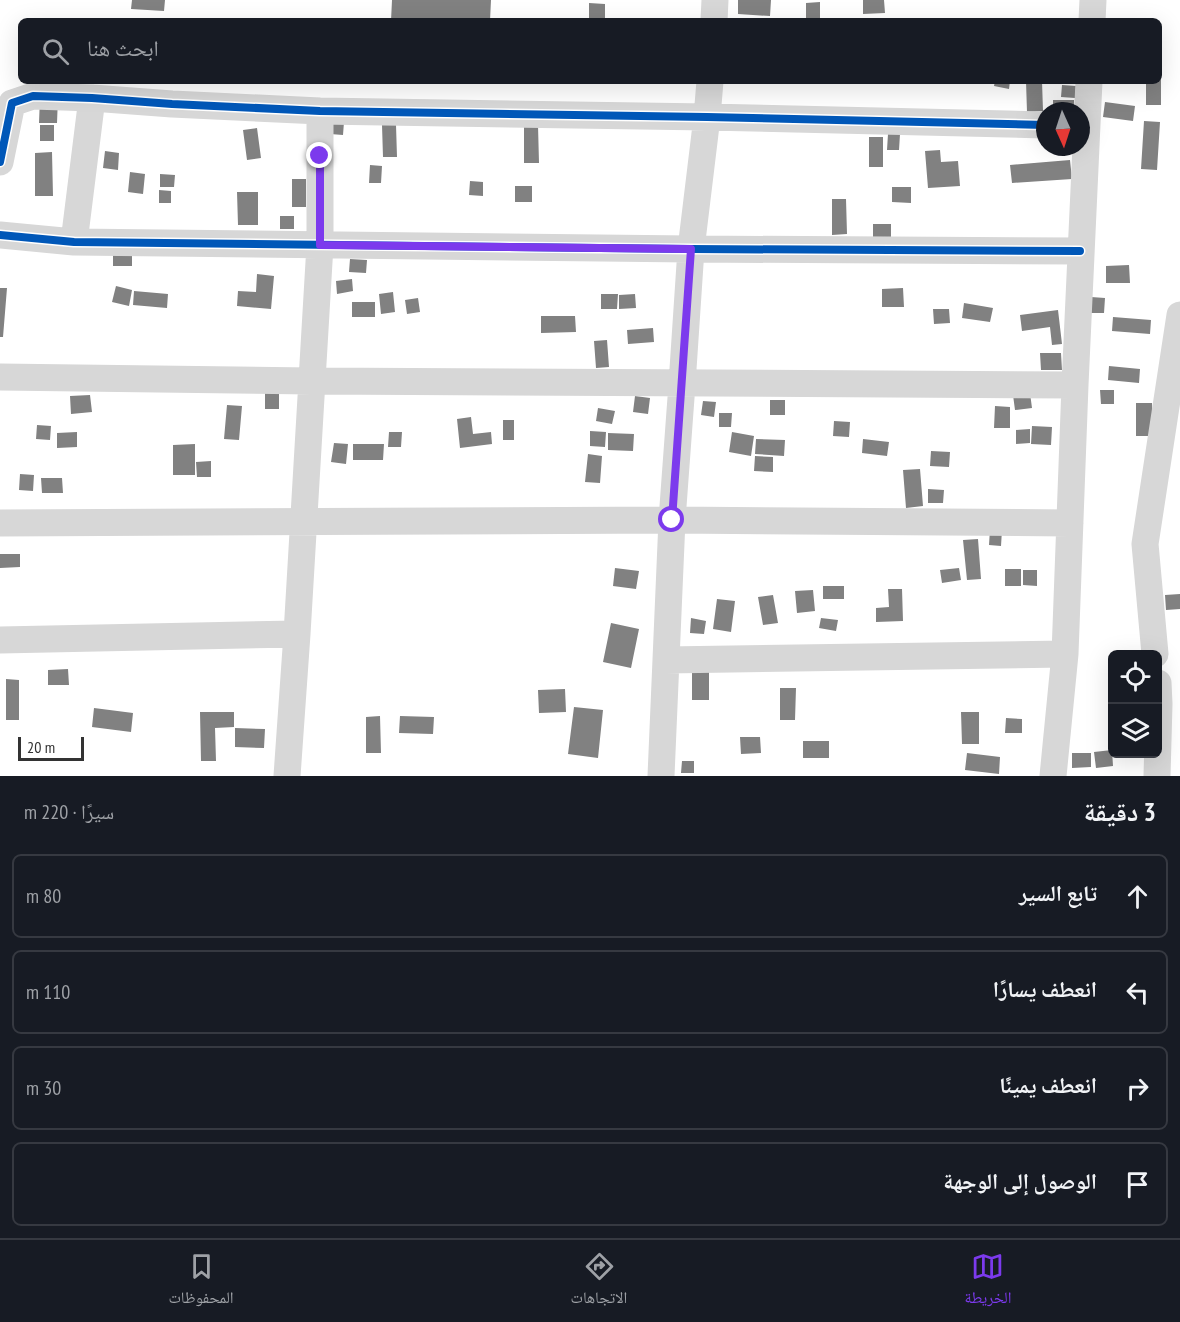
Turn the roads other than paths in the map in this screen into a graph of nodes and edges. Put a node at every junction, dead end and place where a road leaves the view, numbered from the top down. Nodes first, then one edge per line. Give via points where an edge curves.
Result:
1 (716, 0) edge
2 (1093, 0) edge
3 (714, 18) edge
4 (1092, 18) edge
5 (710, 84) edge
6 (1089, 84) edge
7 (92, 98) junction
8 (1087, 102) edge
9 (320, 111) junction
10 (707, 117) junction
11 (1036, 124) edge
12 (1083, 156) edge
13 (0, 162) edge
14 (0, 235) edge
15 (74, 242) junction
16 (320, 245) junction
17 (691, 249) junction
18 (1080, 251) junction
19 (1180, 315) edge
20 (0, 377) edge
21 (312, 381) junction
22 (682, 384) junction
23 (1075, 385) junction
24 (672, 520) junction
25 (304, 522) junction
26 (1070, 523) junction
27 (0, 524) edge
28 (297, 634) junction
29 (0, 640) edge
30 (1155, 650) edge
31 (1065, 654) junction
32 (666, 660) junction
33 (1159, 704) edge
34 (286, 776) edge
35 (661, 776) edge
36 (1053, 776) edge
37 (1157, 776) edge

1 - 3 street
2 - 4 street
5 - 10 street
6 - 8 street
7 - 9 street
7 - 13 street via 33,96 12,103
7 - 15 street
9 - 10 street
9 - 16 street
10 - 11 street
10 - 17 street
12 - 18 street
14 - 15 street
15 - 16 street
16 - 17 street
16 - 21 street
17 - 18 street
17 - 22 street
18 - 23 street
19 - 30 street via 1145,544
20 - 21 street
21 - 22 street
21 - 25 street
22 - 23 street
22 - 24 street
23 - 26 street
24 - 25 street
24 - 26 street
24 - 32 street
25 - 27 street
25 - 28 street
26 - 31 street
28 - 29 street
28 - 34 street
31 - 32 street
31 - 36 street
32 - 35 street
33 - 37 street

